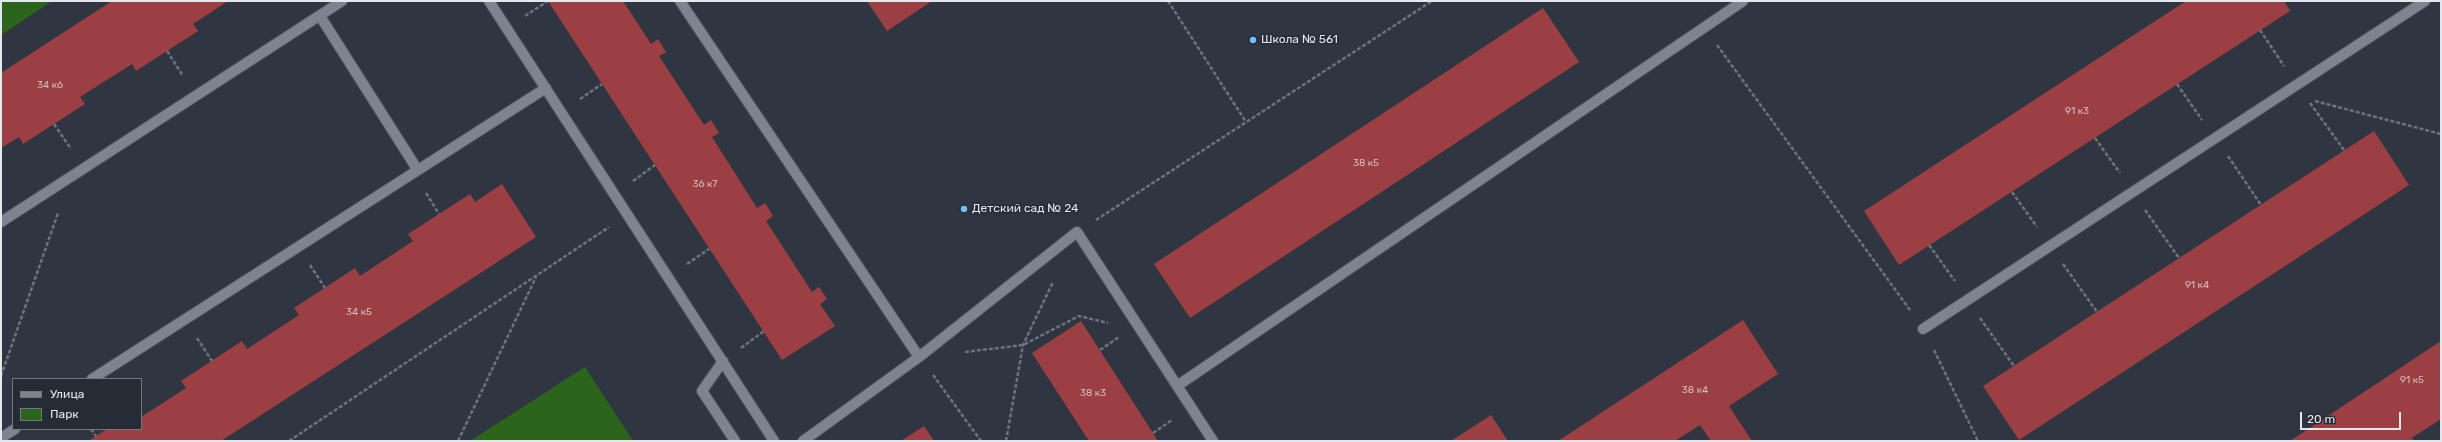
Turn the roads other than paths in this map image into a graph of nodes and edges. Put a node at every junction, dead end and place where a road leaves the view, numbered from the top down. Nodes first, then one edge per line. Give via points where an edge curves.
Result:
1 (342, 1) edge
2 (489, 1) edge
3 (680, 1) edge
4 (1743, 1) edge
5 (2425, 1) edge
6 (320, 16) junction
7 (546, 88) junction
8 (418, 169) junction
9 (1, 222) edge
10 (1923, 329) road end
11 (919, 357) junction
12 (723, 361) junction
13 (94, 378) edge
14 (1177, 386) junction
15 (13, 430) edge
16 (1, 438) edge
17 (735, 441) edge
18 (774, 441) edge
19 (802, 441) edge
20 (1213, 441) edge

1 - 6 lane
2 - 7 lane
3 - 11 lane
4 - 14 lane
5 - 10 lane
6 - 8 lane
6 - 9 lane
7 - 8 lane
7 - 12 lane
8 - 13 lane
11 - 14 lane via 1077,232
11 - 19 lane
12 - 17 lane via 702,391
12 - 18 lane
14 - 20 lane
15 - 16 lane

